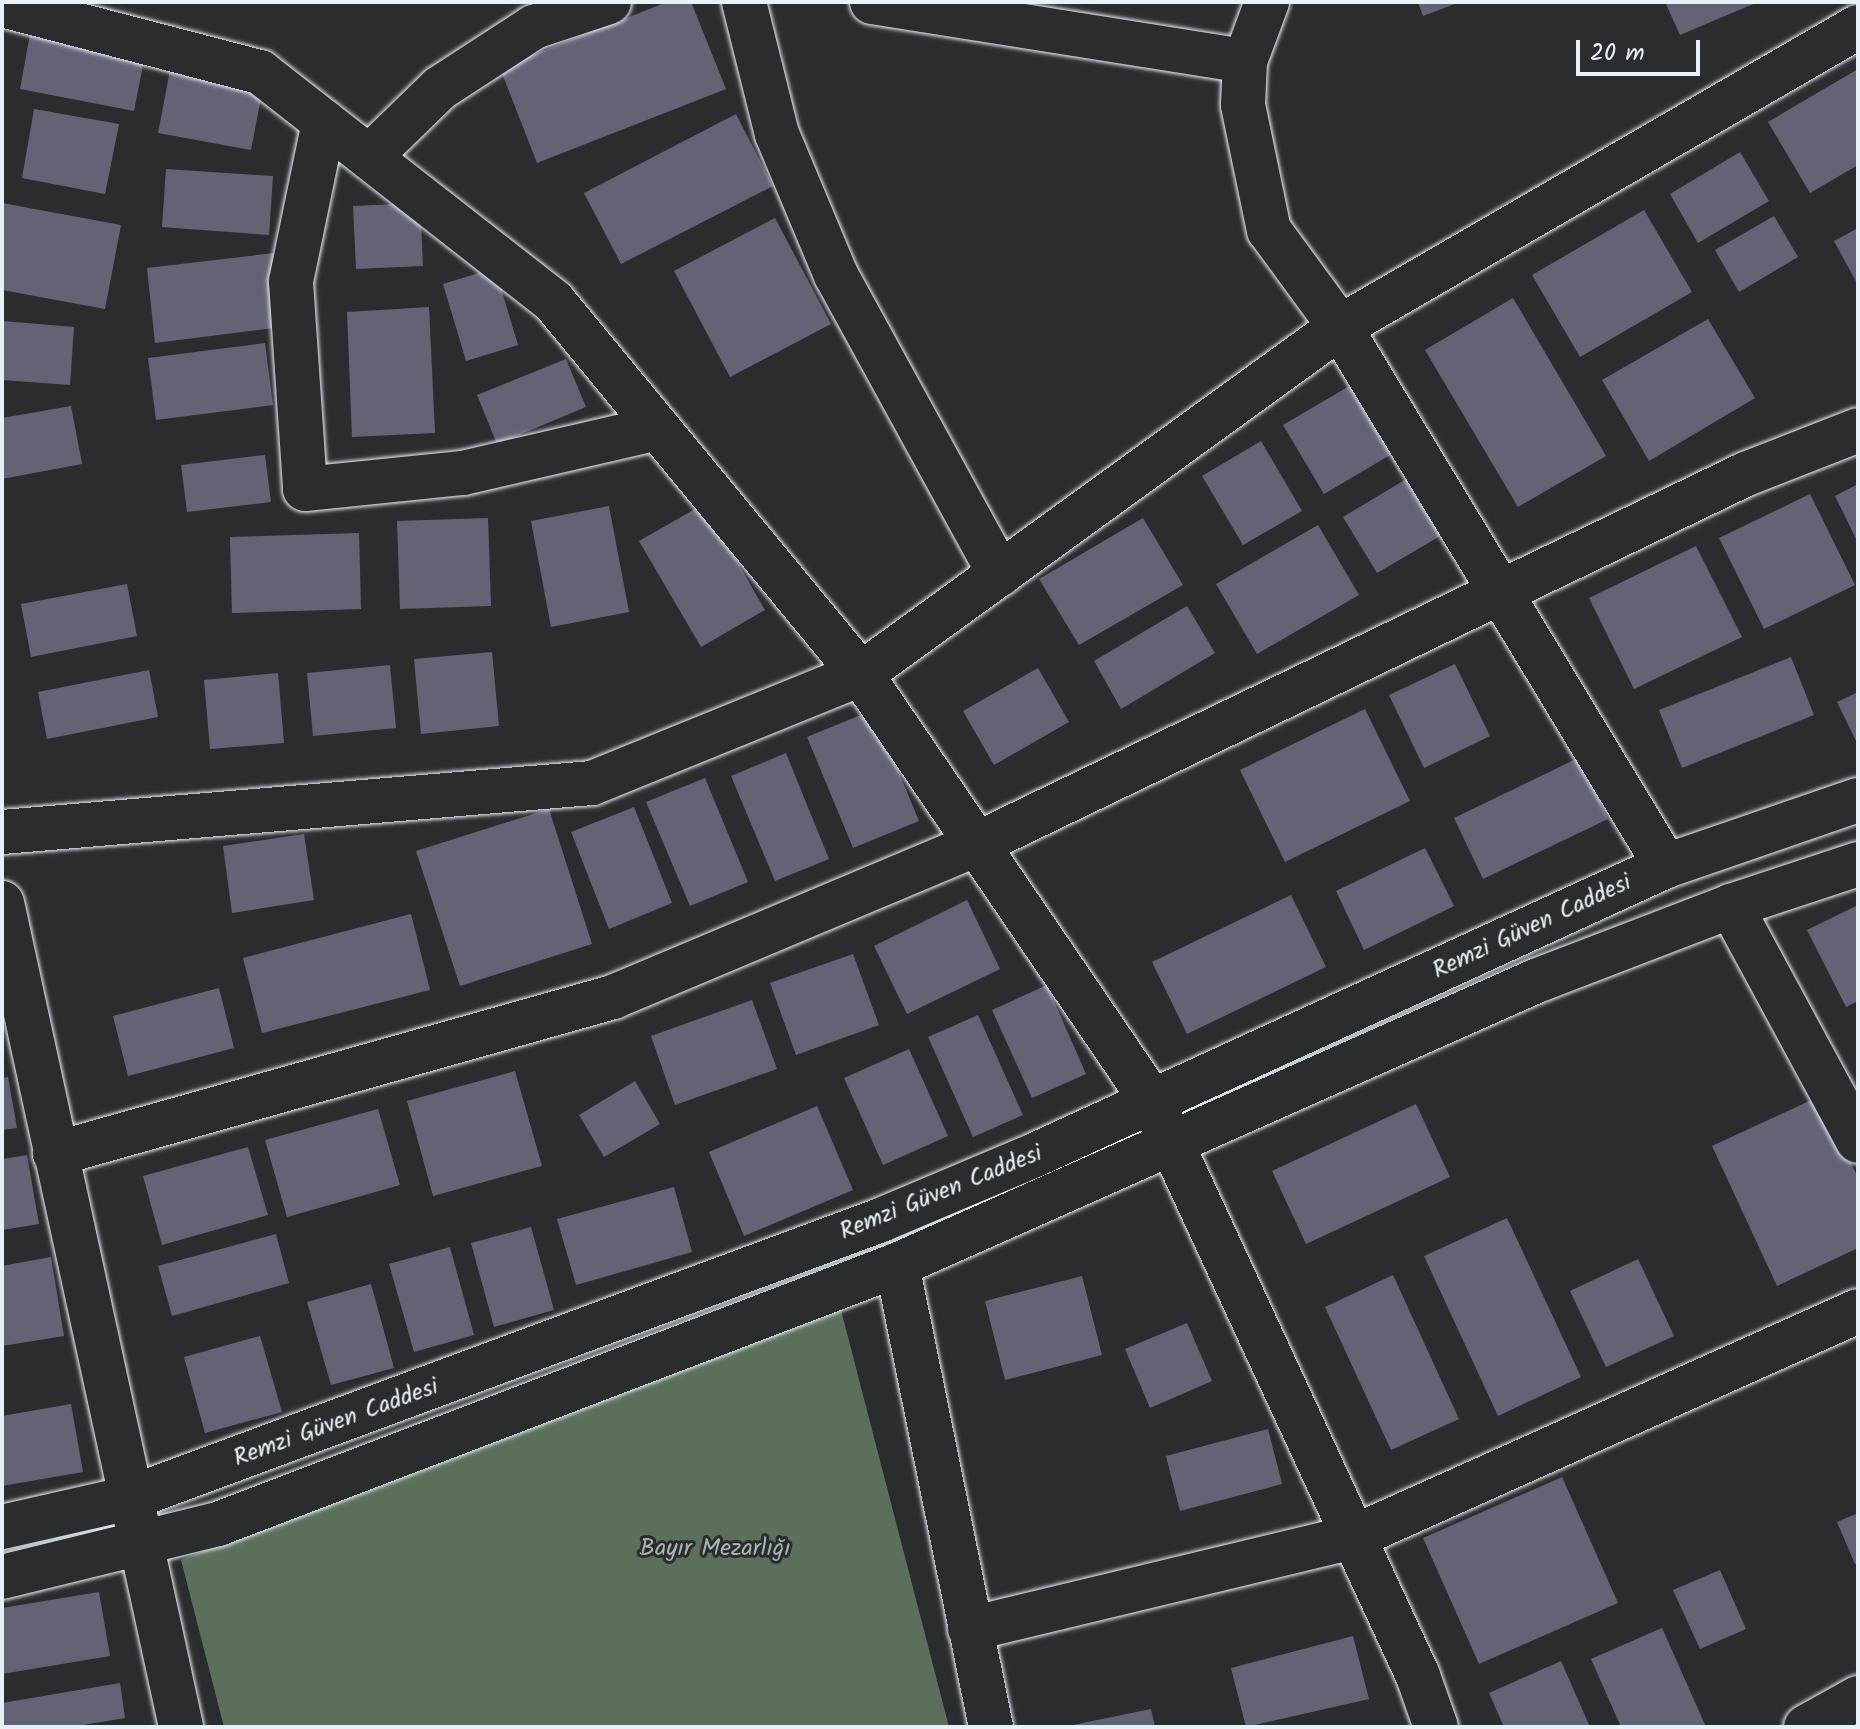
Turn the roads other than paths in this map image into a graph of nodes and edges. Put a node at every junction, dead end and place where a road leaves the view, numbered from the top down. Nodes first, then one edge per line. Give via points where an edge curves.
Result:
1 (609, 2) edge
2 (744, 2) edge
3 (872, 2) edge
4 (1267, 2) edge
5 (2, 5) edge
6 (1858, 27) edge
7 (1245, 61) junction
8 (324, 122) junction
9 (369, 157) junction
10 (1340, 327) junction
11 (658, 428) junction
12 (1858, 430) edge
13 (1000, 574) junction
14 (1499, 593) junction
15 (861, 674) junction
16 (1858, 800) edge
17 (2, 832) edge
18 (975, 845) junction
19 (1858, 864) edge
20 (1666, 866) junction
21 (2, 903) edge
22 (1731, 906) junction
23 (1152, 1101) junction
24 (1858, 1141) edge
25 (1171, 1143) junction
26 (55, 1154) junction
27 (897, 1265) junction
28 (1858, 1311) edge
29 (130, 1498) junction
30 (2, 1527) edge
31 (1354, 1537) junction
32 (140, 1543) junction
33 (2, 1577) edge
34 (970, 1629) junction
35 (1858, 1698) edge
36 (181, 1727) edge
37 (991, 1727) edge
38 (1436, 1727) edge
39 (1806, 1727) edge

1 - 9 street via 522,34 440,88
2 - 13 street via 777,134 836,275
3 - 7 street
4 - 7 street
5 - 8 street via 260,72
6 - 10 street
7 - 10 street via 1246,133 1269,230
8 - 9 street
8 - 11 street via 291,282 305,489 463,473
9 - 11 street via 554,302
10 - 13 street
10 - 14 street
11 - 15 street
12 - 14 street via 1746,474
13 - 15 street
14 - 18 street
14 - 20 street
15 - 17 street via 592,783
15 - 18 street
16 - 20 street, Remzi Güven Caddesi
18 - 23 street
18 - 26 street via 613,997
19 - 22 street, Remzi Güven Caddesi
20 - 23 street, Remzi Güven Caddesi
21 - 26 street
22 - 24 street
22 - 25 street, Remzi Güven Caddesi via 1536,981
23 - 25 street
23 - 29 street, Remzi Güven Caddesi via 881,1220
25 - 27 street, Remzi Güven Caddesi
25 - 31 street
26 - 29 street
27 - 32 street, Remzi Güven Caddesi via 218,1524
27 - 34 street
28 - 31 street
29 - 30 street, Remzi Güven Caddesi
29 - 32 street
31 - 34 street
31 - 38 street
32 - 33 street, Remzi Güven Caddesi
32 - 36 street
34 - 37 street
35 - 39 street

